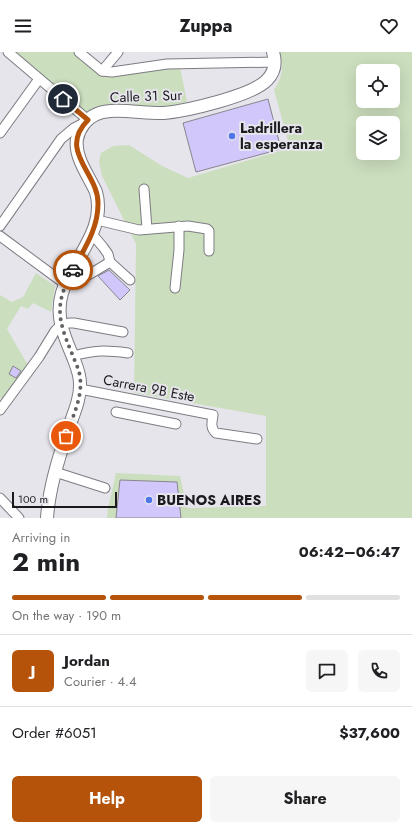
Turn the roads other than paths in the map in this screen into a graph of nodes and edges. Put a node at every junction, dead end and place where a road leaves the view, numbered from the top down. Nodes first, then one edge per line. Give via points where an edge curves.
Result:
1 (8, 52) edge
2 (79, 52) edge
3 (118, 52) edge
4 (274, 57) edge
5 (102, 71) junction
6 (39, 78) junction
7 (86, 122) junction
8 (0, 133) edge
9 (144, 189) dead end
10 (96, 220) junction
11 (0, 226) edge
12 (179, 226) junction
13 (147, 229) junction
14 (92, 234) junction
15 (0, 236) edge
16 (209, 251) dead end
17 (110, 262) junction
18 (130, 280) dead end
19 (66, 281) junction
20 (175, 288) dead end
21 (61, 325) junction
22 (123, 332) dead end
23 (128, 353) dead end
24 (73, 356) junction
25 (80, 389) junction
26 (144, 401) junction
27 (0, 410) edge
28 (116, 412) dead end
29 (140, 417) junction
30 (176, 424) dead end
31 (257, 440) dead end
32 (55, 472) junction
33 (105, 488) dead end
34 (1, 501) edge
35 (19, 518) edge
36 (47, 518) edge

1 - 6 street
2 - 5 street
3 - 5 street, Calle 31 Sur
4 - 5 street
4 - 7 main road, Calle 31 Sur via 272,74 246,92 178,111 107,112 97,114
6 - 7 street
6 - 8 street
7 - 10 main road via 77,137 77,148 98,199
7 - 11 street via 70,130 61,139
9 - 13 street
10 - 13 street via 139,230
10 - 14 main road
12 - 13 street
12 - 16 street via 207,229
12 - 20 street
14 - 17 street via 106,251
14 - 19 main road
15 - 19 street
17 - 18 street
17 - 19 street via 85,277
19 - 21 main road via 60,302
21 - 22 street via 74,323
21 - 24 main road
21 - 27 street via 51,335 39,357
23 - 24 street via 108,350
24 - 25 main road via 79,372
25 - 26 street, Carrera 9B Este
25 - 32 main road
26 - 29 street
26 - 31 street, Carrera 9B Este via 214,415 212,426 216,433
28 - 29 street
29 - 30 street
32 - 33 street
32 - 36 main road
34 - 35 street

